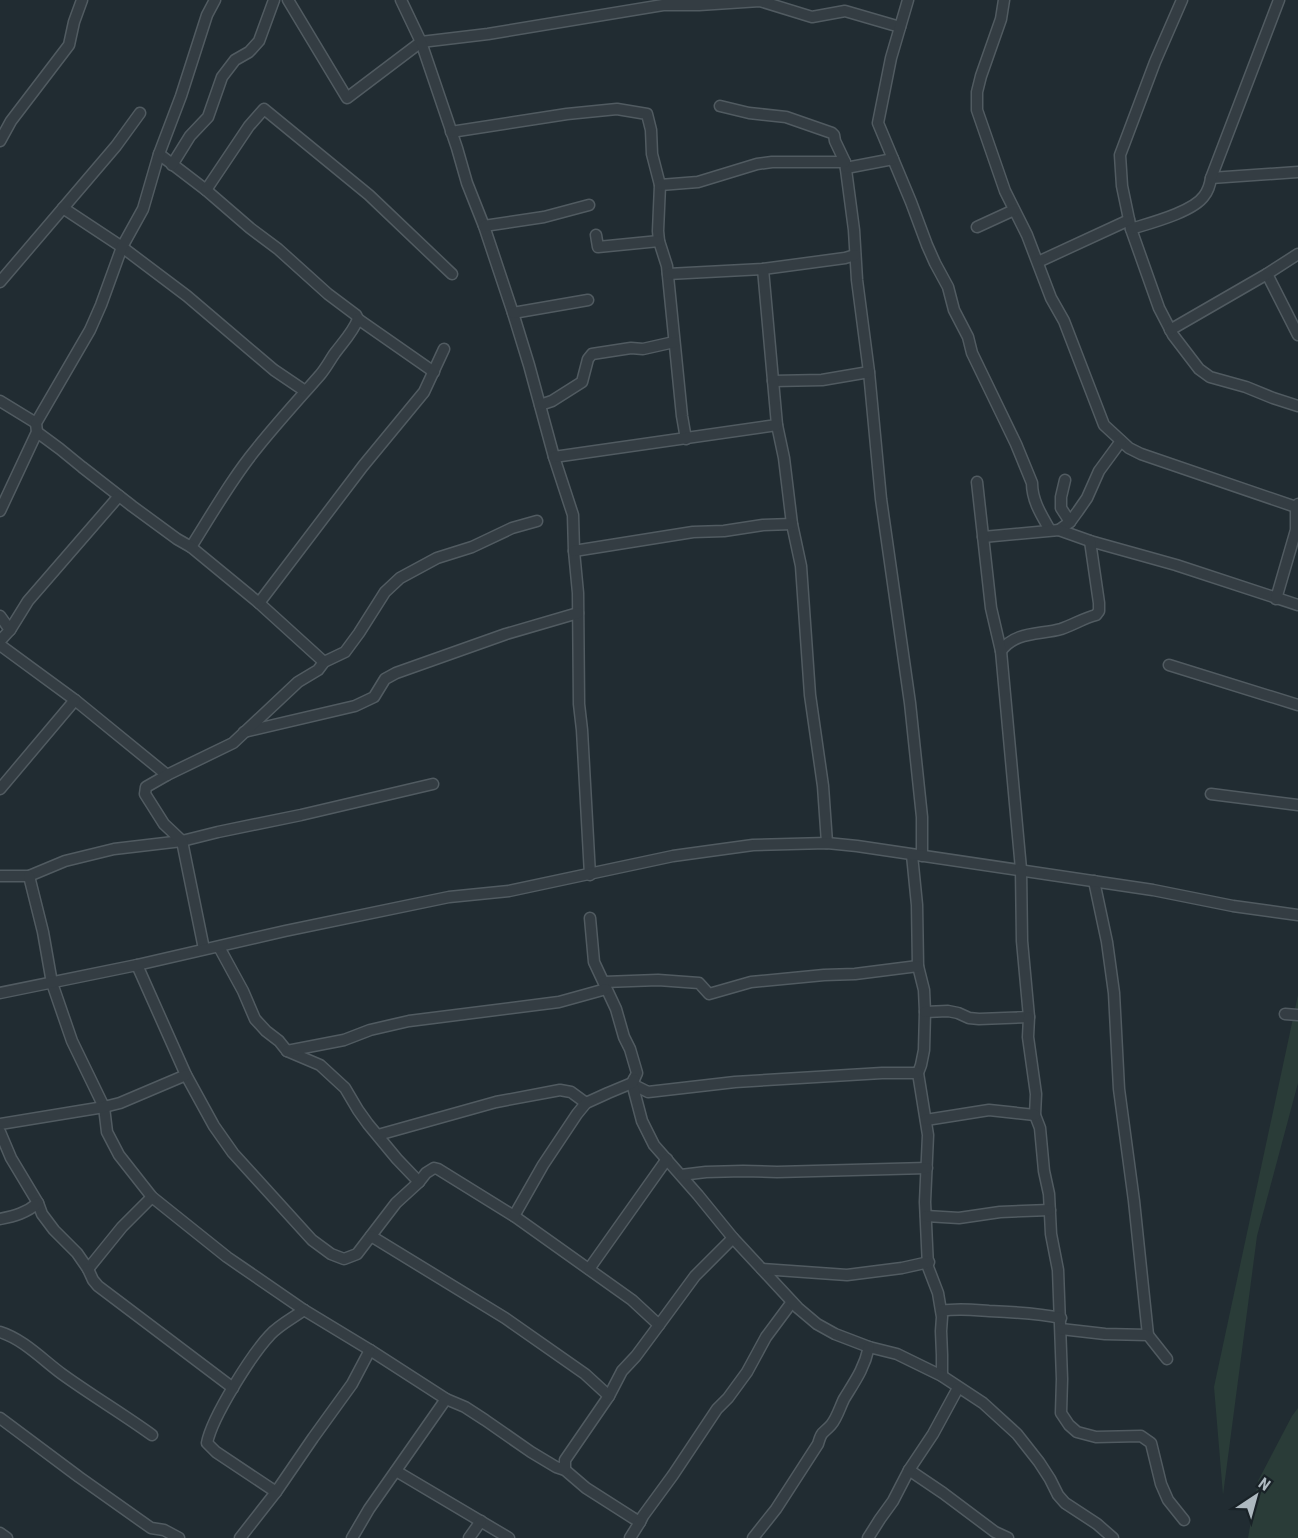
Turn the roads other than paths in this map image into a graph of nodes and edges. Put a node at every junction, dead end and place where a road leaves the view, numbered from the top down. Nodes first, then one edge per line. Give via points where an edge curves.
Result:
1 (82, 0) edge
2 (215, 0) edge
3 (274, 0) edge
4 (288, 0) edge
5 (401, 0) edge
6 (908, 0) edge
7 (1004, 0) edge
8 (1182, 0) edge
9 (1279, 0) edge
10 (701, 2) edge
11 (643, 4) edge
12 (900, 27) junction
13 (421, 42) junction
14 (720, 106) dead end
15 (140, 113) dead end
16 (451, 132) junction
17 (0, 141) edge
18 (159, 154) junction
19 (893, 159) junction
20 (172, 165) junction
21 (846, 165) junction
22 (1298, 172) edge
23 (1211, 178) junction
24 (660, 186) junction
25 (206, 190) junction
26 (589, 205) dead end
27 (63, 208) junction
28 (1014, 210) junction
29 (1130, 224) junction
30 (484, 226) junction
31 (978, 227) dead end
32 (596, 235) dead end
33 (659, 241) junction
34 (122, 247) junction
35 (1298, 254) edge
36 (855, 255) junction
37 (1038, 262) junction
38 (763, 269) junction
39 (453, 274) dead end
40 (668, 274) junction
41 (1267, 274) junction
42 (0, 282) edge
43 (588, 300) dead end
44 (513, 313) junction
45 (358, 319) junction
46 (1170, 330) junction
47 (1298, 335) edge
48 (674, 342) junction
49 (444, 348) dead end
50 (434, 372) junction
51 (869, 372) junction
52 (773, 381) junction
53 (305, 391) junction
54 (0, 401) edge
55 (540, 405) junction
56 (1298, 406) edge
57 (777, 425) junction
58 (36, 428) junction
59 (686, 439) junction
60 (1121, 441) junction
61 (554, 457) junction
62 (1065, 480) dead end
63 (977, 482) dead end
64 (119, 496) junction
65 (1297, 506) edge
66 (0, 511) edge
67 (537, 521) dead end
68 (1070, 522) junction
69 (792, 524) junction
70 (1055, 530) junction
71 (983, 537) junction
72 (1089, 542) junction
73 (190, 547) junction
74 (574, 551) junction
75 (1276, 598) junction
76 (259, 603) junction
77 (1298, 605) edge
78 (578, 613) junction
79 (0, 616) edge
80 (10, 630) junction
81 (0, 643) edge
82 (1001, 651) junction
83 (324, 662) junction
84 (1169, 665) dead end
85 (75, 700) junction
86 (1298, 705) edge
87 (244, 732) junction
88 (167, 775) junction
89 (433, 784) dead end
90 (0, 789) edge
91 (1211, 794) dead end
92 (1298, 805) edge
93 (182, 841) junction
94 (827, 843) junction
95 (917, 855) junction
96 (1020, 870) junction
97 (591, 874) junction
98 (0, 876) edge
99 (29, 876) junction
100 (1094, 881) junction
101 (1298, 915) edge
102 (590, 918) dead end
103 (219, 947) junction
104 (204, 949) junction
105 (137, 965) junction
106 (918, 966) junction
107 (52, 983) junction
108 (605, 986) junction
109 (0, 993) edge
110 (925, 1011) junction
111 (1285, 1014) dead end
112 (1298, 1015) edge
113 (1029, 1017) junction
114 (286, 1051) junction
115 (918, 1073) junction
116 (186, 1075) junction
117 (634, 1078) junction
118 (586, 1103) junction
119 (104, 1107) junction
120 (1035, 1115) junction
121 (926, 1120) junction
122 (0, 1124) edge
123 (0, 1132) edge
124 (378, 1135) junction
125 (667, 1159) junction
126 (927, 1168) junction
127 (681, 1175) junction
128 (419, 1182) junction
129 (152, 1197) junction
130 (38, 1203) junction
131 (1050, 1210) junction
132 (514, 1216) junction
133 (926, 1216) junction
134 (0, 1219) edge
135 (371, 1236) junction
136 (733, 1238) junction
137 (928, 1262) junction
138 (88, 1269) junction
139 (589, 1269) junction
140 (762, 1269) junction
141 (792, 1302) junction
142 (303, 1310) junction
143 (942, 1311) junction
144 (1061, 1318) junction
145 (659, 1325) junction
146 (1061, 1329) junction
147 (0, 1332) edge
148 (1148, 1335) junction
149 (869, 1347) junction
150 (370, 1350) junction
151 (1167, 1359) dead end
152 (942, 1376) junction
153 (233, 1388) junction
154 (958, 1388) junction
155 (609, 1396) junction
156 (446, 1399) junction
157 (0, 1418) edge
158 (152, 1435) dead end
159 (565, 1470) junction
160 (909, 1470) junction
161 (396, 1471) junction
162 (276, 1492) junction
163 (1185, 1520) dead end
164 (481, 1521) junction
165 (640, 1522) junction
166 (0, 1533) edge
167 (152, 1533) edge
168 (7, 1538) edge
169 (179, 1538) edge
170 (240, 1538) edge
171 (352, 1538) edge
172 (469, 1538) edge
173 (509, 1538) edge
174 (630, 1538) edge
175 (753, 1538) edge
176 (868, 1538) edge
177 (1008, 1538) edge
178 (1113, 1538) edge

1 - 17 street via 69,45
2 - 18 street
3 - 20 street via 260,41 235,60 222,77 208,117
4 - 13 street via 347,98
5 - 13 street
6 - 12 street
7 - 28 street via 977,92 977,110
8 - 29 street via 1120,155
9 - 23 street
10 - 11 street
10 - 12 street via 760,1 812,17 845,11
11 - 13 street via 488,34
12 - 19 street via 878,123
13 - 16 street
14 - 21 street via 786,117 832,133
15 - 27 street
16 - 24 street via 617,109 647,114
16 - 30 street
18 - 20 street
18 - 34 street via 143,208
19 - 21 street
19 - 70 street via 948,286 972,353 1016,444 1036,502
20 - 25 street
21 - 24 street via 772,162 698,182
21 - 36 street
22 - 23 street
23 - 29 street via 1208,190 1197,204 1175,214
24 - 33 street
25 - 39 street via 264,110 369,195
25 - 45 street
26 - 30 street
27 - 34 street
27 - 42 street
28 - 31 street
28 - 37 street
29 - 37 street
29 - 46 street
30 - 44 street
32 - 33 street via 598,247
33 - 40 street
34 - 53 street
34 - 58 street via 90,330
35 - 41 street
36 - 38 street
36 - 51 street
37 - 60 street via 1104,425
38 - 40 street
38 - 52 street
40 - 48 street
41 - 46 street
41 - 47 street
43 - 44 street
44 - 55 street
45 - 50 street
45 - 53 street
46 - 56 street via 1190,359 1210,377
48 - 55 street via 592,354 582,382
48 - 59 street
49 - 50 street
50 - 76 street via 424,392
51 - 52 street via 822,380
51 - 95 street via 881,499 922,817
52 - 57 street
53 - 73 street via 255,450
54 - 58 street
55 - 61 street
57 - 59 street
57 - 69 street
58 - 64 street
58 - 66 street
59 - 61 street
60 - 65 street via 1141,454
60 - 68 street
61 - 74 street via 573,515
62 - 68 street via 1061,508
63 - 71 street
64 - 73 street
64 - 80 street via 28,601
65 - 75 street via 1296,530
67 - 83 street via 437,558 400,578 385,592 345,652
68 - 70 street
69 - 74 street via 693,532
69 - 94 street via 801,566 810,695
70 - 71 street
70 - 72 street
71 - 82 street via 991,608
72 - 75 street
72 - 82 street via 1099,603 1096,615 1060,629 1026,634
73 - 76 street
74 - 78 street
75 - 77 street
76 - 83 street
78 - 87 street via 396,673 386,678 374,697 355,706
78 - 97 street via 579,704
79 - 80 street
80 - 81 street
81 - 85 street
82 - 96 street
83 - 87 street
84 - 86 street
85 - 88 street
85 - 90 street
87 - 88 street via 233,743
88 - 93 street via 146,787 145,794 164,824
89 - 93 street
91 - 92 street
93 - 99 street via 114,849 65,861
93 - 104 street
94 - 95 street
94 - 97 street via 753,845 673,856
95 - 96 street
95 - 106 street
96 - 100 street
96 - 113 street
97 - 103 street via 510,891 449,897
98 - 99 street
99 - 107 street
100 - 101 street
100 - 148 street via 1114,993 1119,1089
102 - 108 street via 594,962
103 - 104 street
103 - 114 street via 255,1019
104 - 105 street
105 - 107 street
105 - 116 street
106 - 108 street via 751,982 709,994 699,983 658,980
106 - 110 street
107 - 109 street
107 - 119 street via 72,1041
108 - 114 street via 559,1002 409,1021 344,1040
108 - 117 street via 630,1049
110 - 113 street via 948,1011 979,1019
110 - 115 street via 924,1050
111 - 112 street
113 - 120 street
114 - 124 street via 333,1075
115 - 117 street via 735,1082 648,1092 636,1086
115 - 121 street
116 - 119 street
116 - 135 street via 233,1153 312,1240 344,1259 357,1254
117 - 118 street
117 - 125 street via 646,1131
118 - 124 street via 571,1092 560,1090 496,1102
118 - 132 street
119 - 122 street
119 - 129 street via 107,1132 119,1155
120 - 121 street via 989,1110
120 - 131 street
121 - 126 street
123 - 130 street
124 - 128 street
125 - 127 street
125 - 139 street
126 - 127 street
126 - 133 street
127 - 136 street
128 - 132 street via 426,1173 438,1169
128 - 135 street via 396,1203
129 - 138 street
129 - 142 street via 227,1257
130 - 134 street via 27,1212
130 - 138 street via 54,1230
131 - 133 street via 959,1218
131 - 144 street
132 - 139 street
133 - 137 street
135 - 155 street via 505,1318 585,1374
136 - 140 street
136 - 145 street via 695,1276
137 - 140 street via 847,1275
137 - 143 street
138 - 153 street via 98,1286
139 - 145 street
140 - 141 street
141 - 149 street via 817,1324
141 - 165 street
142 - 150 street
142 - 153 street via 271,1334
143 - 144 street via 1026,1312
143 - 152 street
144 - 146 street
145 - 155 street via 622,1371
146 - 148 street
146 - 163 street via 1061,1413 1077,1432 1096,1437 1147,1439 1168,1500
147 - 158 street
148 - 151 street
149 - 152 street via 897,1354
149 - 175 street via 861,1373 831,1424 821,1433 818,1444 776,1509
150 - 156 street
150 - 162 street via 352,1384
152 - 154 street
153 - 162 street via 207,1443
154 - 160 street
154 - 178 street via 983,1403 1017,1434 1065,1503
155 - 159 street via 565,1460
156 - 159 street
156 - 161 street
157 - 167 street
159 - 165 street
160 - 176 street
160 - 177 street
161 - 164 street
161 - 171 street
162 - 170 street
164 - 172 street
164 - 173 street
165 - 174 street
166 - 168 street
167 - 169 street via 164,1530

